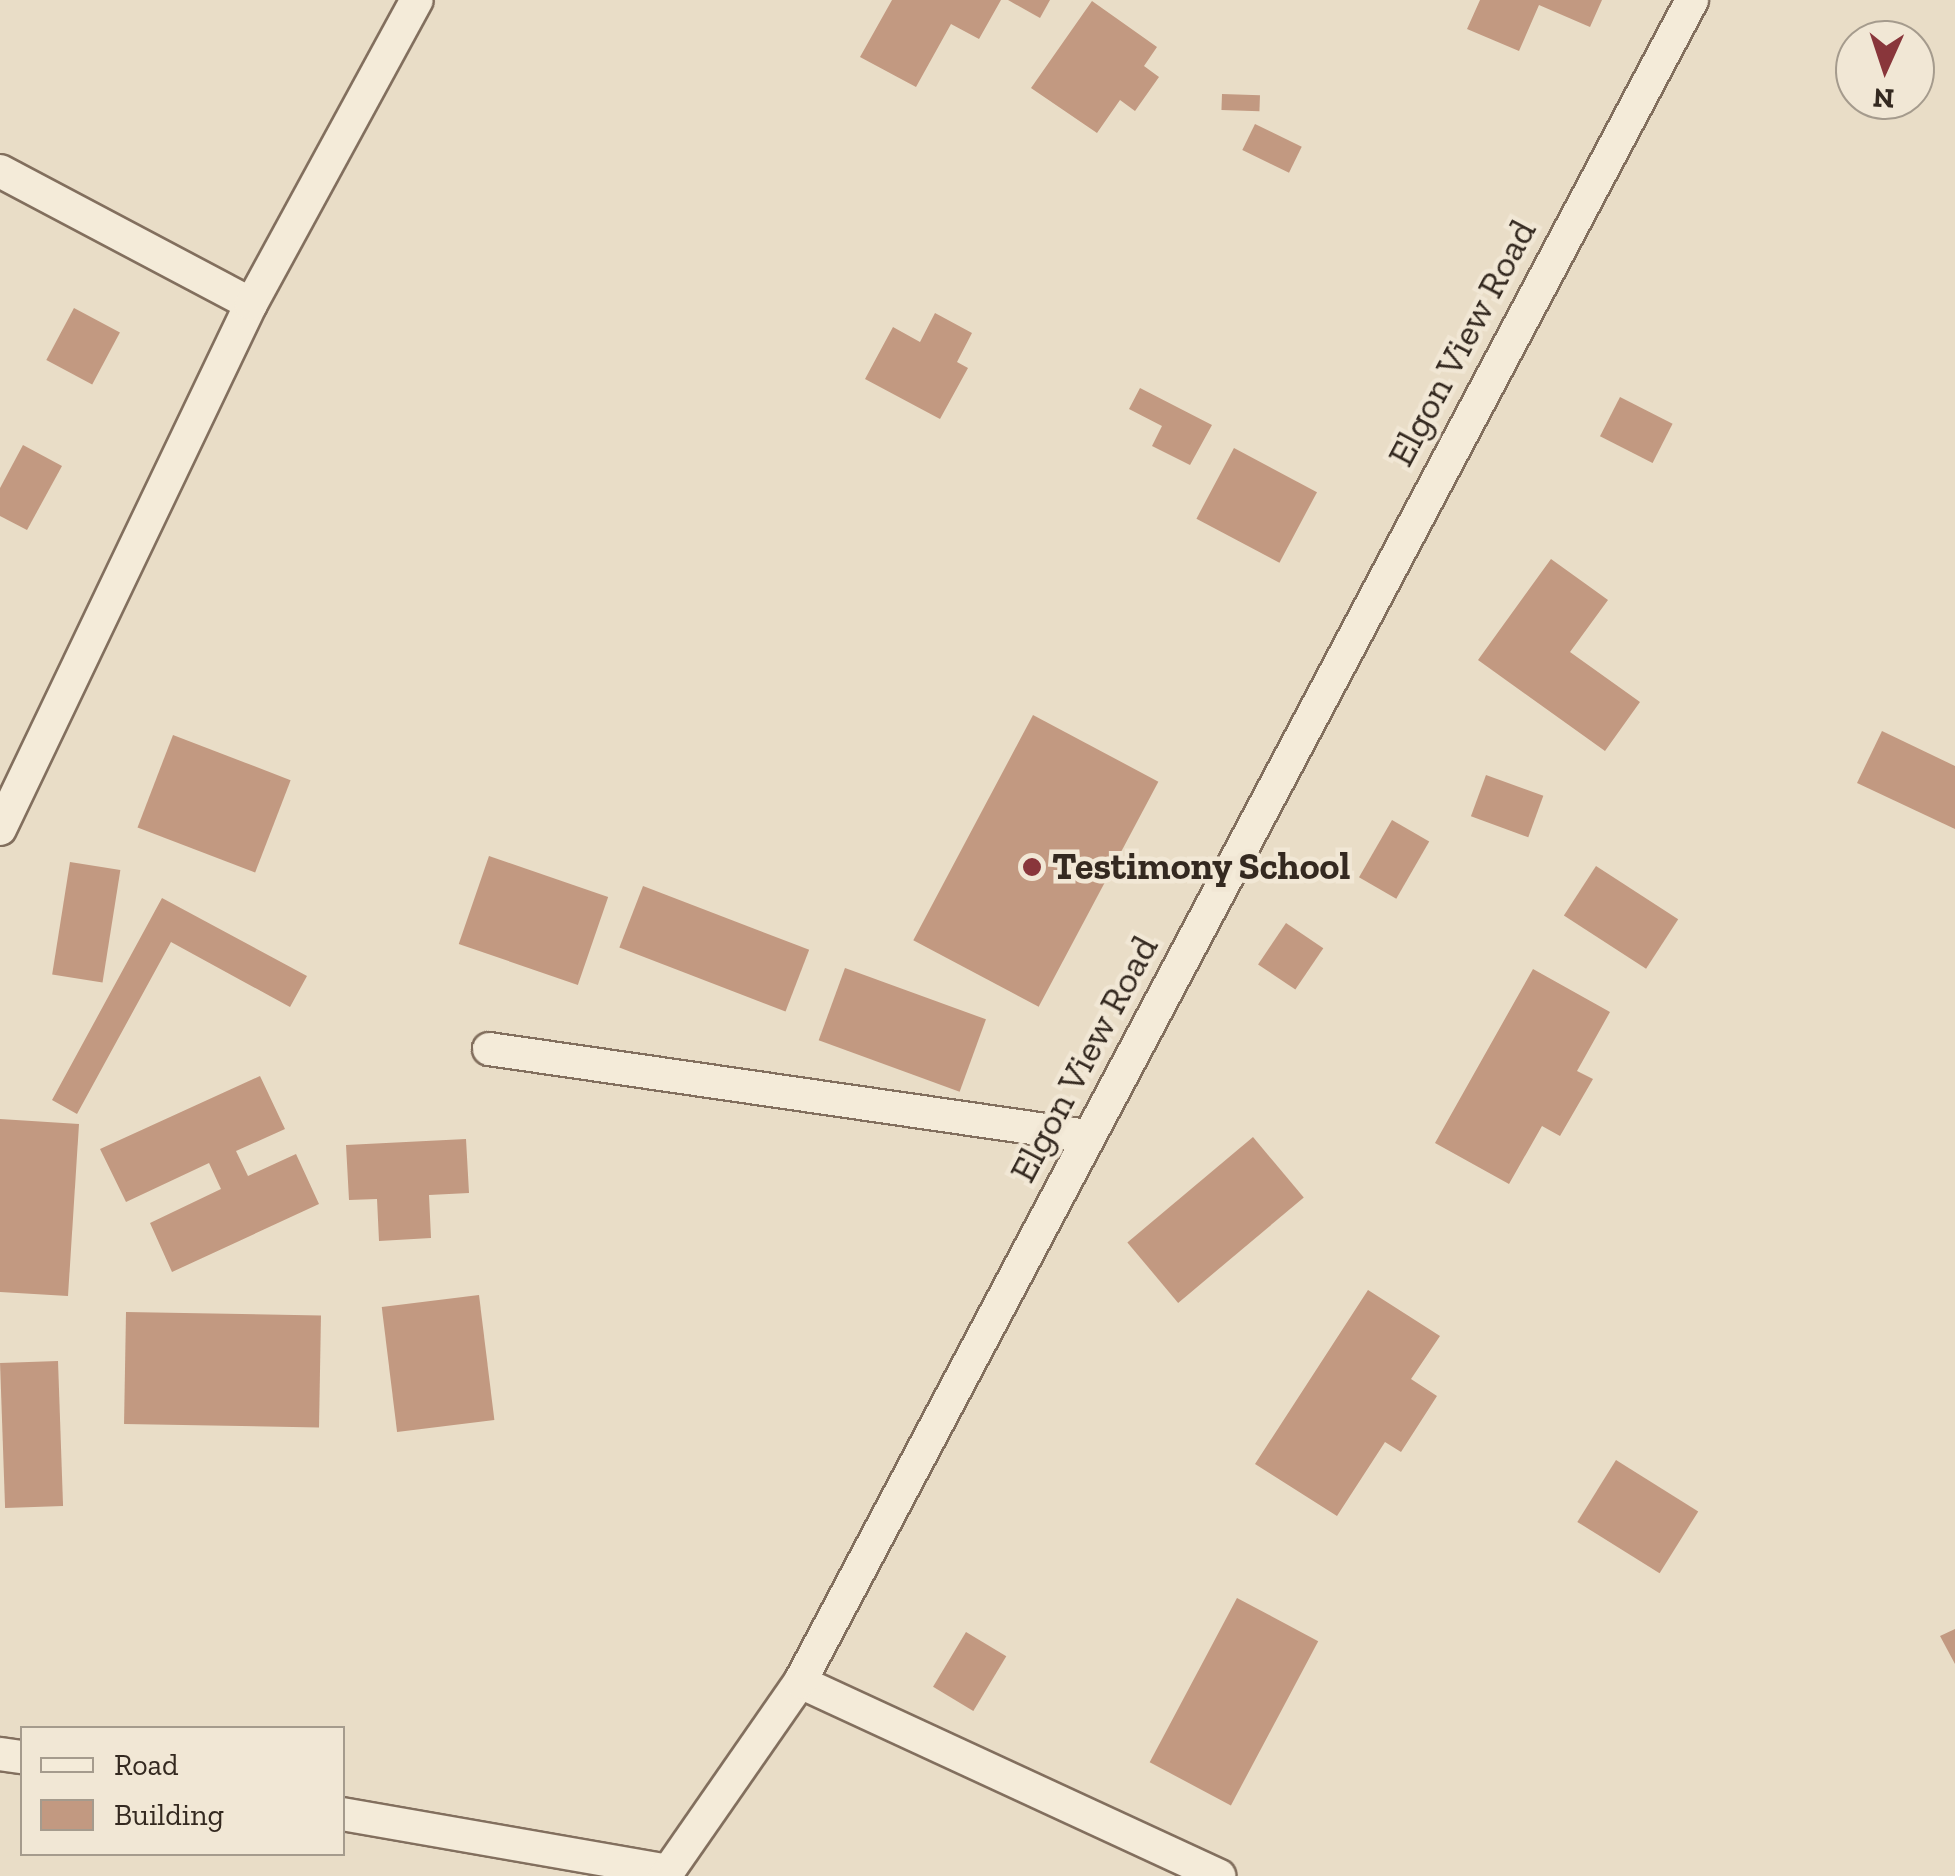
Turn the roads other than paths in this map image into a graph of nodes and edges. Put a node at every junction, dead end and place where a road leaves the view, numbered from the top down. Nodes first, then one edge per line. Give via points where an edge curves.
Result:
1 (417, 0) edge
2 (1692, 0) edge
3 (0, 171) edge
4 (251, 304) junction
5 (0, 829) edge
6 (489, 1049) dead end
7 (1087, 1136) junction
8 (800, 1682) junction
9 (345, 1815) edge
10 (666, 1874) edge
11 (1219, 1876) edge

1 - 4 street
2 - 7 street, Elgon View Road
3 - 4 street
4 - 5 street
6 - 7 street
7 - 8 street, Elgon View Road
8 - 10 street, Elgon View Road
8 - 11 street
9 - 10 street

